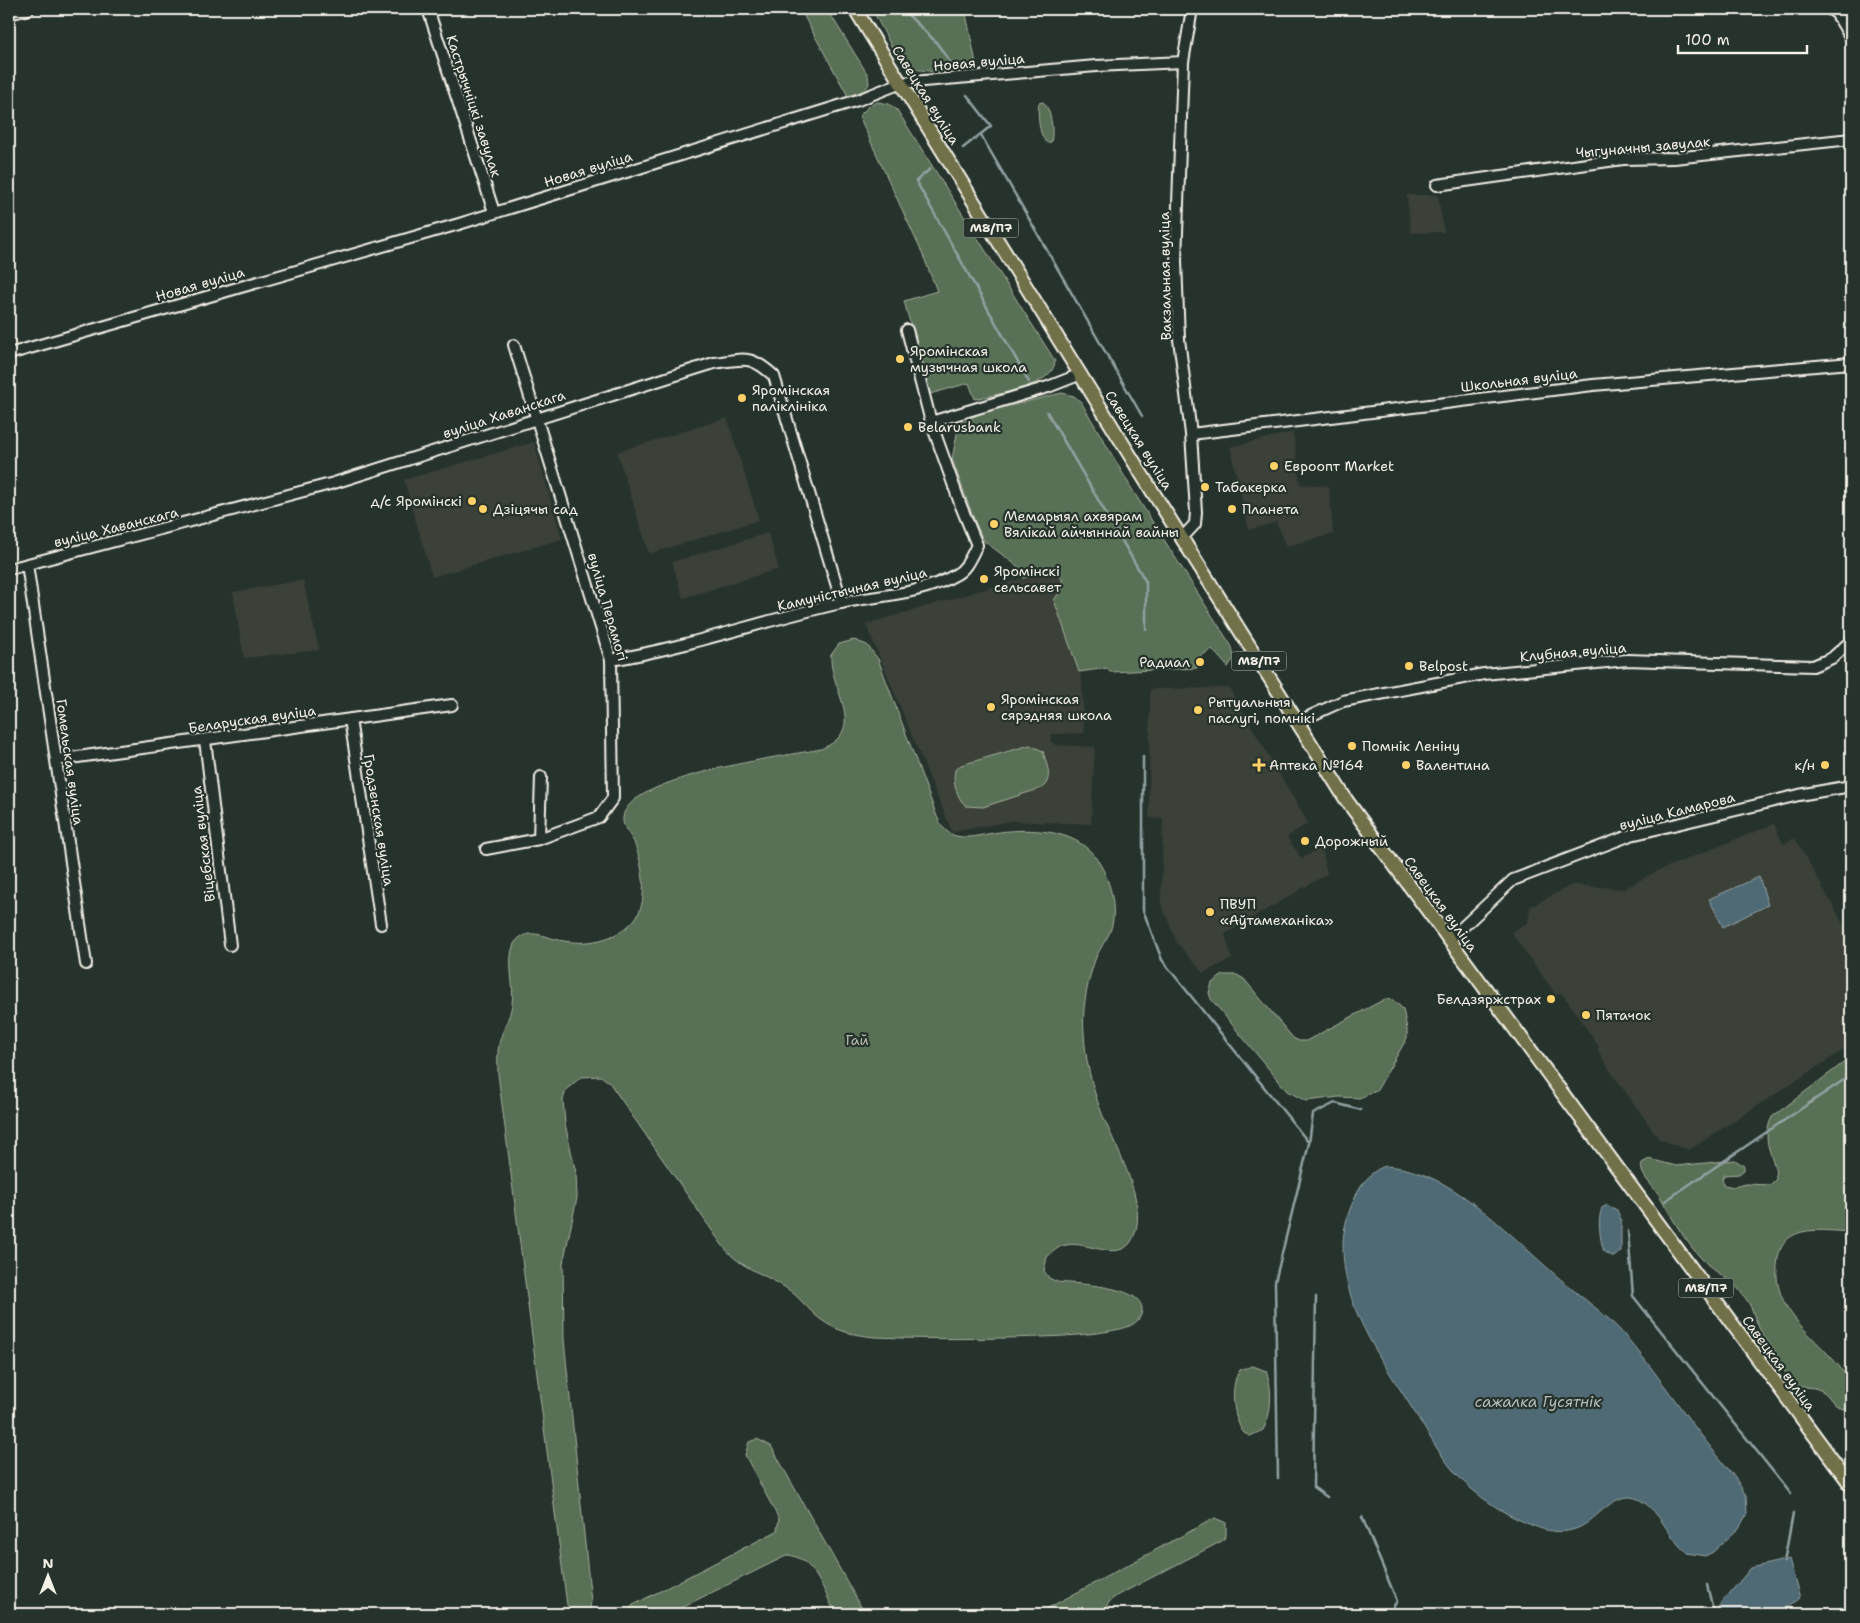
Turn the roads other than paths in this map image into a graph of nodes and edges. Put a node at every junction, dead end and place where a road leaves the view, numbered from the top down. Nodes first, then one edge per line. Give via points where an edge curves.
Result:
1 (29, 9) edge
2 (428, 9) edge
3 (855, 9) edge
4 (1192, 9) edge
5 (1829, 9) edge
6 (9, 14) edge
7 (1851, 38) edge
8 (1183, 62) junction
9 (901, 83) junction
10 (1851, 138) edge
11 (1437, 185) dead end
12 (494, 212) junction
13 (907, 330) dead end
14 (514, 345) dead end
15 (9, 354) edge
16 (1851, 363) edge
17 (1081, 374) junction
18 (537, 418) junction
19 (931, 422) junction
20 (1191, 434) junction
21 (1182, 538) junction
22 (27, 564) junction
23 (9, 569) edge
24 (842, 603) junction
25 (1851, 641) edge
26 (611, 660) junction
27 (452, 705) dead end
28 (350, 720) junction
29 (1297, 722) junction
30 (204, 740) junction
31 (56, 760) junction
32 (541, 777) dead end
33 (1851, 786) edge
34 (539, 839) junction
35 (486, 849) dead end
36 (381, 924) dead end
37 (1449, 940) junction
38 (230, 945) dead end
39 (86, 964) dead end
40 (1851, 1485) edge

1 - 6 street
2 - 12 street, Кастрычніцкі завулак
3 - 9 main road, Савецкая вуліца / М8/П7
4 - 8 street, Вакзальная вуліца
5 - 7 street via 1836,13
8 - 9 street, Новая вуліца
8 - 20 street, Вакзальная вуліца via 1176,261 1179,339
9 - 12 street, Новая вуліца via 858,100
9 - 17 main road, Савецкая вуліца / М8/П7
10 - 11 street, Чыгуначны завулак via 1674,158 1623,159
12 - 15 street, Новая вуліца
13 - 19 street
14 - 18 street, вуліца Перамогі
16 - 20 street, Школьная вуліца via 1594,386
17 - 19 street
17 - 21 main road, Савецкая вуліца / М8/П7
18 - 22 street, вуліца Хаванскага via 334,483
18 - 24 street, вуліца Хаванскага via 714,363 745,359 759,362 774,376
18 - 26 street, вуліца Перамогі
19 - 24 street, Камуністычная вуліца via 977,545 968,563 956,575 929,586
20 - 21 street, Вакзальная вуліца via 1195,524
21 - 29 main road, Савецкая вуліца / М8/П7
22 - 23 street, вуліца Хаванскага
22 - 31 street, Гомельская вуліца
24 - 26 street, Камуністычная вуліца via 654,652
25 - 29 street, Клубная вуліца via 1832,658 1812,666 1627,660 1484,674 1343,700
26 - 34 street, вуліца Перамогі via 613,798 599,817
27 - 28 street, Беларуская вуліца
28 - 30 street, Беларуская вуліца
28 - 36 street, Гродзенская вуліца
29 - 37 main road, Савецкая вуліца / М8/П7 via 1347,801
30 - 31 street, Беларуская вуліца
30 - 38 street, Віцебская вуліца
31 - 39 street, Гомельская вуліца
32 - 34 street
33 - 37 street, вуліца Камарова via 1799,795 1632,835 1586,852 1513,880
34 - 35 street, вуліца Перамогі
37 - 40 main road, Савецкая вуліца / М8/П7

